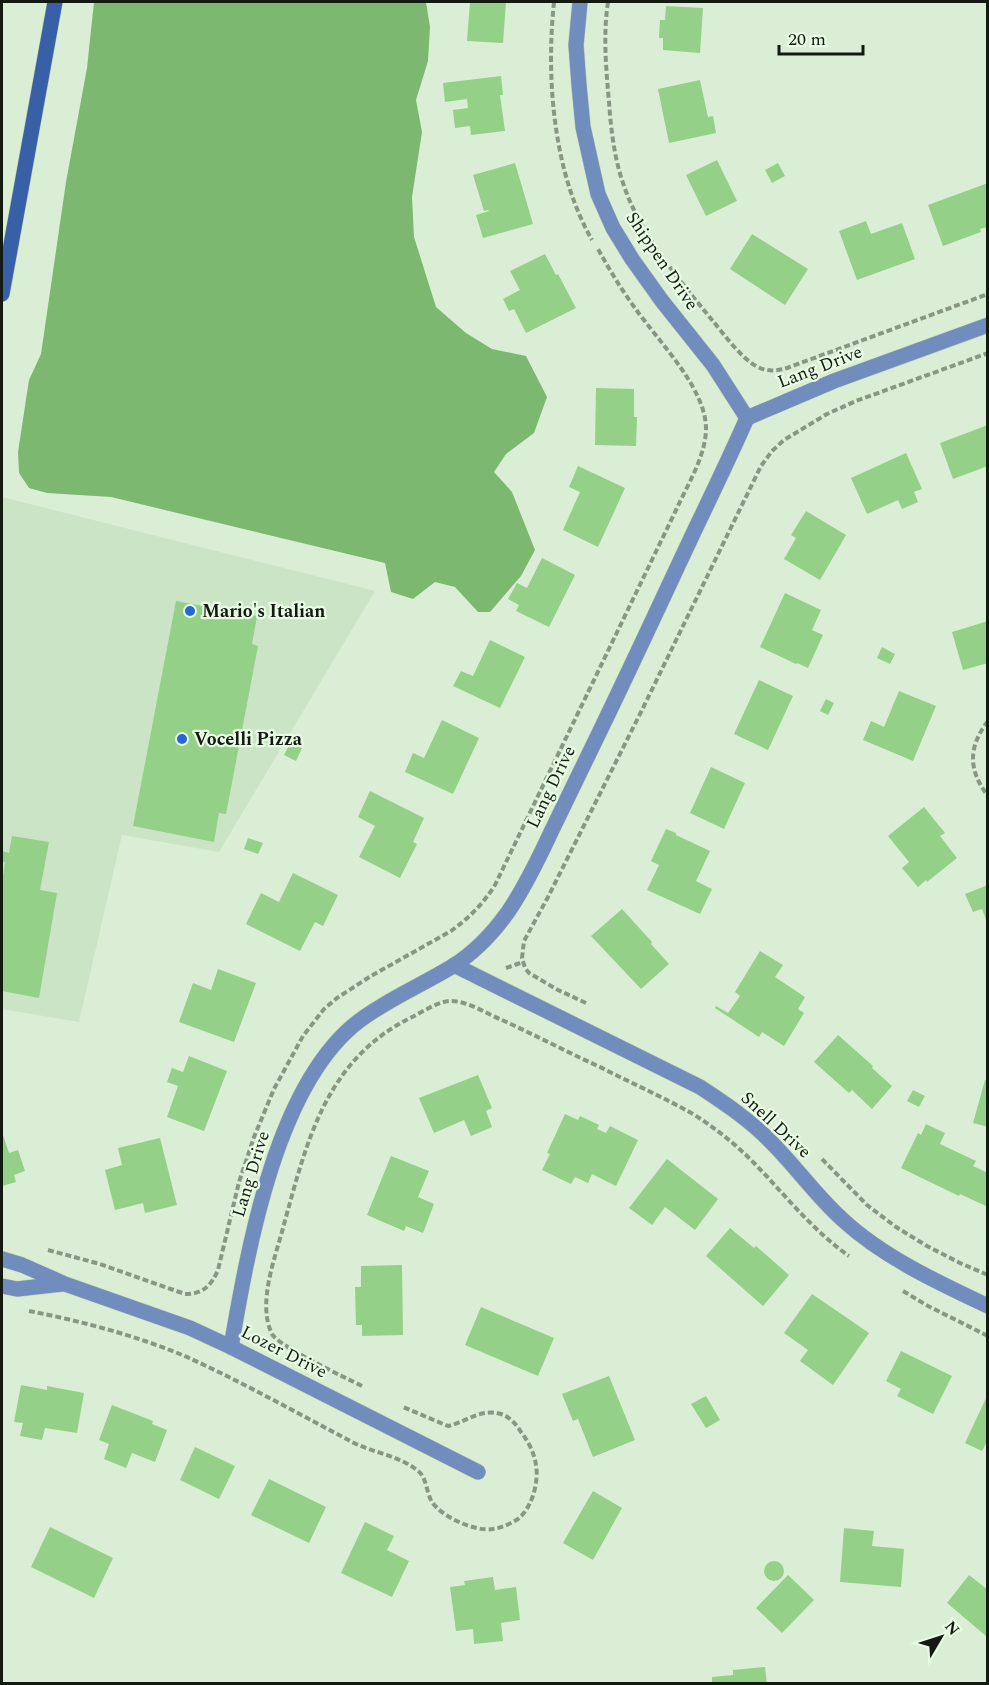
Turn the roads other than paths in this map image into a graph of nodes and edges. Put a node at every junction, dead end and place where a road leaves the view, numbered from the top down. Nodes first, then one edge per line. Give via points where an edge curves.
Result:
1 (55, 2) edge
2 (580, 2) edge
3 (2, 294) edge
4 (987, 325) edge
5 (747, 418) junction
6 (454, 965) junction
7 (2, 1259) edge
8 (65, 1284) junction
9 (2, 1286) edge
10 (987, 1306) edge
11 (231, 1347) junction
12 (478, 1472) dead end

1 - 3 main road
2 - 5 street, Shippen Drive via 576,45 579,85 583,127 598,194 632,259 713,365
4 - 5 street, Lang Drive via 834,381
5 - 6 street, Lang Drive via 533,870 497,928
6 - 10 street, Snell Drive via 700,1087 752,1124 824,1202 864,1238 939,1283
6 - 11 street, Lang Drive via 356,1023 329,1050 311,1076 294,1106 269,1175
7 - 8 street, Lozer Drive
8 - 9 street, Lozer Drive via 17,1289
8 - 11 street, Lozer Drive via 170,1320
11 - 12 street, Lozer Drive

